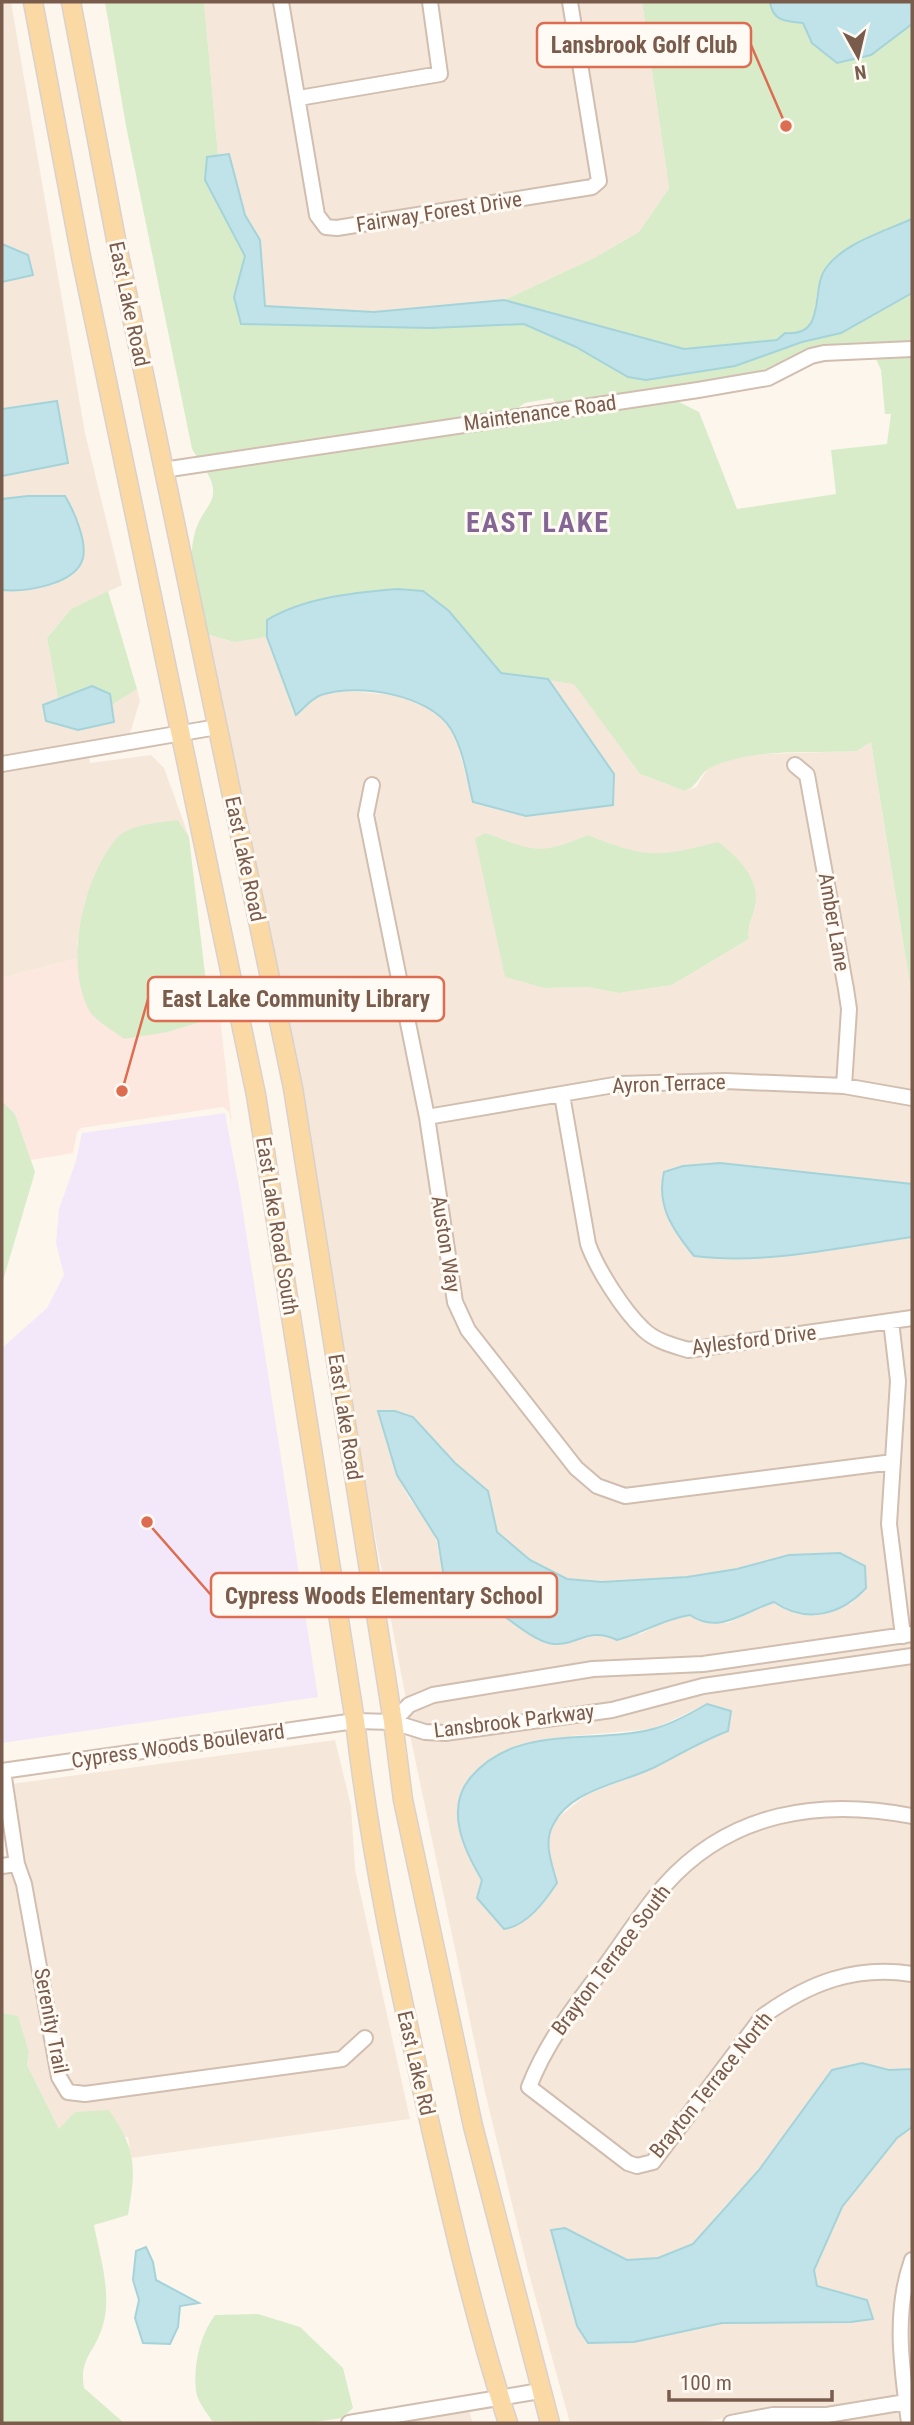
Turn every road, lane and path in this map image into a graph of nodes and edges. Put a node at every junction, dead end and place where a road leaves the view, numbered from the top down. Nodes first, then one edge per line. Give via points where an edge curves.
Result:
1 (33, 2) edge
2 (71, 2) edge
3 (281, 2) edge
4 (430, 2) edge
5 (570, 2) edge
6 (299, 98) junction
7 (912, 349) edge
8 (163, 470) junction
9 (217, 727) junction
10 (180, 735) junction
11 (2, 764) edge
12 (795, 765) dead end
13 (372, 785) dead end
14 (844, 1086) junction
15 (562, 1095) junction
16 (912, 1098) edge
17 (427, 1117) junction
18 (912, 1318) edge
19 (891, 1321) junction
20 (893, 1462) junction
21 (908, 1635) edge
22 (912, 1656) edge
23 (355, 1721) junction
24 (393, 1722) junction
25 (3, 1771) edge
26 (912, 1816) edge
27 (17, 1864) junction
28 (2, 1866) edge
29 (912, 1974) edge
30 (365, 2038) dead end
31 (528, 2087) joint
32 (912, 2260) edge
33 (540, 2391) junction
34 (501, 2400) junction
35 (906, 2402) junction
36 (349, 2423) edge
37 (508, 2423) edge
38 (550, 2423) edge
39 (731, 2423) edge
40 (909, 2423) edge

1 - 10 main road, East Lake Road
2 - 8 main road, East Lake Road
3 - 6 street, Fairway Forest Drive
4 - 6 street via 440,74
5 - 6 street, Fairway Forest Drive via 599,170 599,181 592,187 326,227 317,215
7 - 8 street, Maintenance Road via 824,353 768,378
8 - 9 main road, East Lake Road
9 - 10 street
9 - 24 main road, East Lake Road via 293,1088
10 - 11 street
10 - 23 main road, East Lake Road South via 256,1095
12 - 14 street, Amber Lane via 807,775 846,989
13 - 17 street, Auston Way via 366,815
14 - 15 street, Ayron Terrace via 725,1081 620,1084
14 - 16 street, Ayron Terrace
15 - 17 street, Ayron Terrace
15 - 19 street, Aylesford Drive via 595,1263 642,1328 661,1342 688,1350
17 - 20 street, Auston Way via 455,1302 464,1321 552,1439 597,1486 625,1496 639,1495
18 - 19 street, Aylesford Drive
19 - 20 street via 898,1381
20 - 21 street via 889,1524
21 - 24 street, Lansbrook Parkway via 703,1664 627,1666 433,1695 409,1705
22 - 24 street, Lansbrook Parkway via 703,1686 612,1710 445,1733
23 - 24 street, Cypress Woods Boulevard
23 - 25 street, Cypress Woods Boulevard
23 - 34 main road, East Lake Rd via 364,1801 393,1960 449,2205
24 - 33 main road, East Lake Rd via 402,1800 470,2113
25 - 27 street, Serenity Trail
26 - 31 street, Brayton Terrace South via 846,1806 817,1808 767,1818 703,1851 665,1885 557,2030
27 - 28 street
27 - 30 street, Serenity Trail via 59,2077 68,2092 85,2094 341,2059
29 - 31 street, Brayton Terrace North via 883,1970 846,1974 786,1999 763,2016 653,2162 628,2163
32 - 35 street via 900,2303
33 - 34 street
33 - 38 main road
34 - 36 street
34 - 37 main road
35 - 39 street
35 - 40 street

